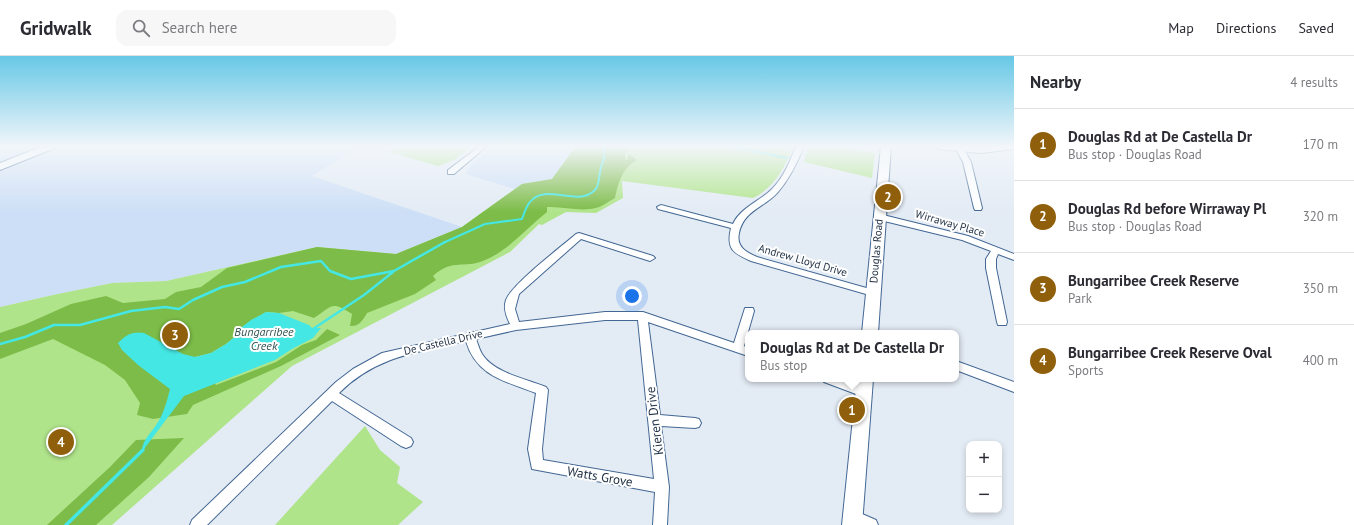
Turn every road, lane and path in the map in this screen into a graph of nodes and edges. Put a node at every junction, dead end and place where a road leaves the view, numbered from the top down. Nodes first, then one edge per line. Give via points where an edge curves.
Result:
1 (456, 168) edge
2 (791, 168) edge
3 (884, 168) edge
4 (968, 168) edge
5 (451, 172) dead end
6 (661, 207) dead end
7 (978, 208) dead end
8 (879, 217) junction
9 (736, 227) junction
10 (996, 250) junction
11 (1014, 257) edge
12 (650, 258) dead end
13 (873, 293) junction
14 (749, 311) dead end
15 (643, 316) junction
16 (1002, 322) dead end
17 (516, 326) junction
18 (746, 330) edge
19 (870, 330) edge
20 (470, 336) junction
21 (745, 337) edge
22 (743, 350) edge
23 (959, 367) edge
24 (846, 382) edge
25 (865, 385) edge
26 (1014, 387) edge
27 (331, 394) junction
28 (654, 420) junction
29 (695, 423) dead end
30 (406, 442) dead end
31 (662, 487) junction
32 (852, 521) edge
33 (197, 525) edge
34 (660, 525) edge
35 (871, 525) edge

1 - 5 street
2 - 9 street via 776,191 740,218
3 - 8 street, Douglas Road
4 - 7 street
6 - 9 street
8 - 10 street, Wirraway Place via 965,238
8 - 13 street, Douglas Road
9 - 13 street, Andrew Lloyd Drive via 734,245 749,257
10 - 11 street, Wirraway Place
10 - 16 street via 990,268
12 - 17 street via 579,236 515,292 509,302 510,314
13 - 19 street, Douglas Road
14 - 18 street
15 - 17 street, De Castella Drive via 605,316
15 - 22 street, De Castella Drive
15 - 28 street, Kieren Drive
17 - 20 street, De Castella Drive
20 - 27 street, De Castella Drive via 386,356 357,372
20 - 31 street, Watts Grove via 478,356 484,363 498,373 542,390 535,449 538,465
21 - 22 street
23 - 26 street
24 - 25 street
25 - 32 street
27 - 30 street
27 - 33 street, De Castella Drive
28 - 29 street
28 - 31 street, Kieren Drive
31 - 34 street, Kieren Drive
32 - 35 street

